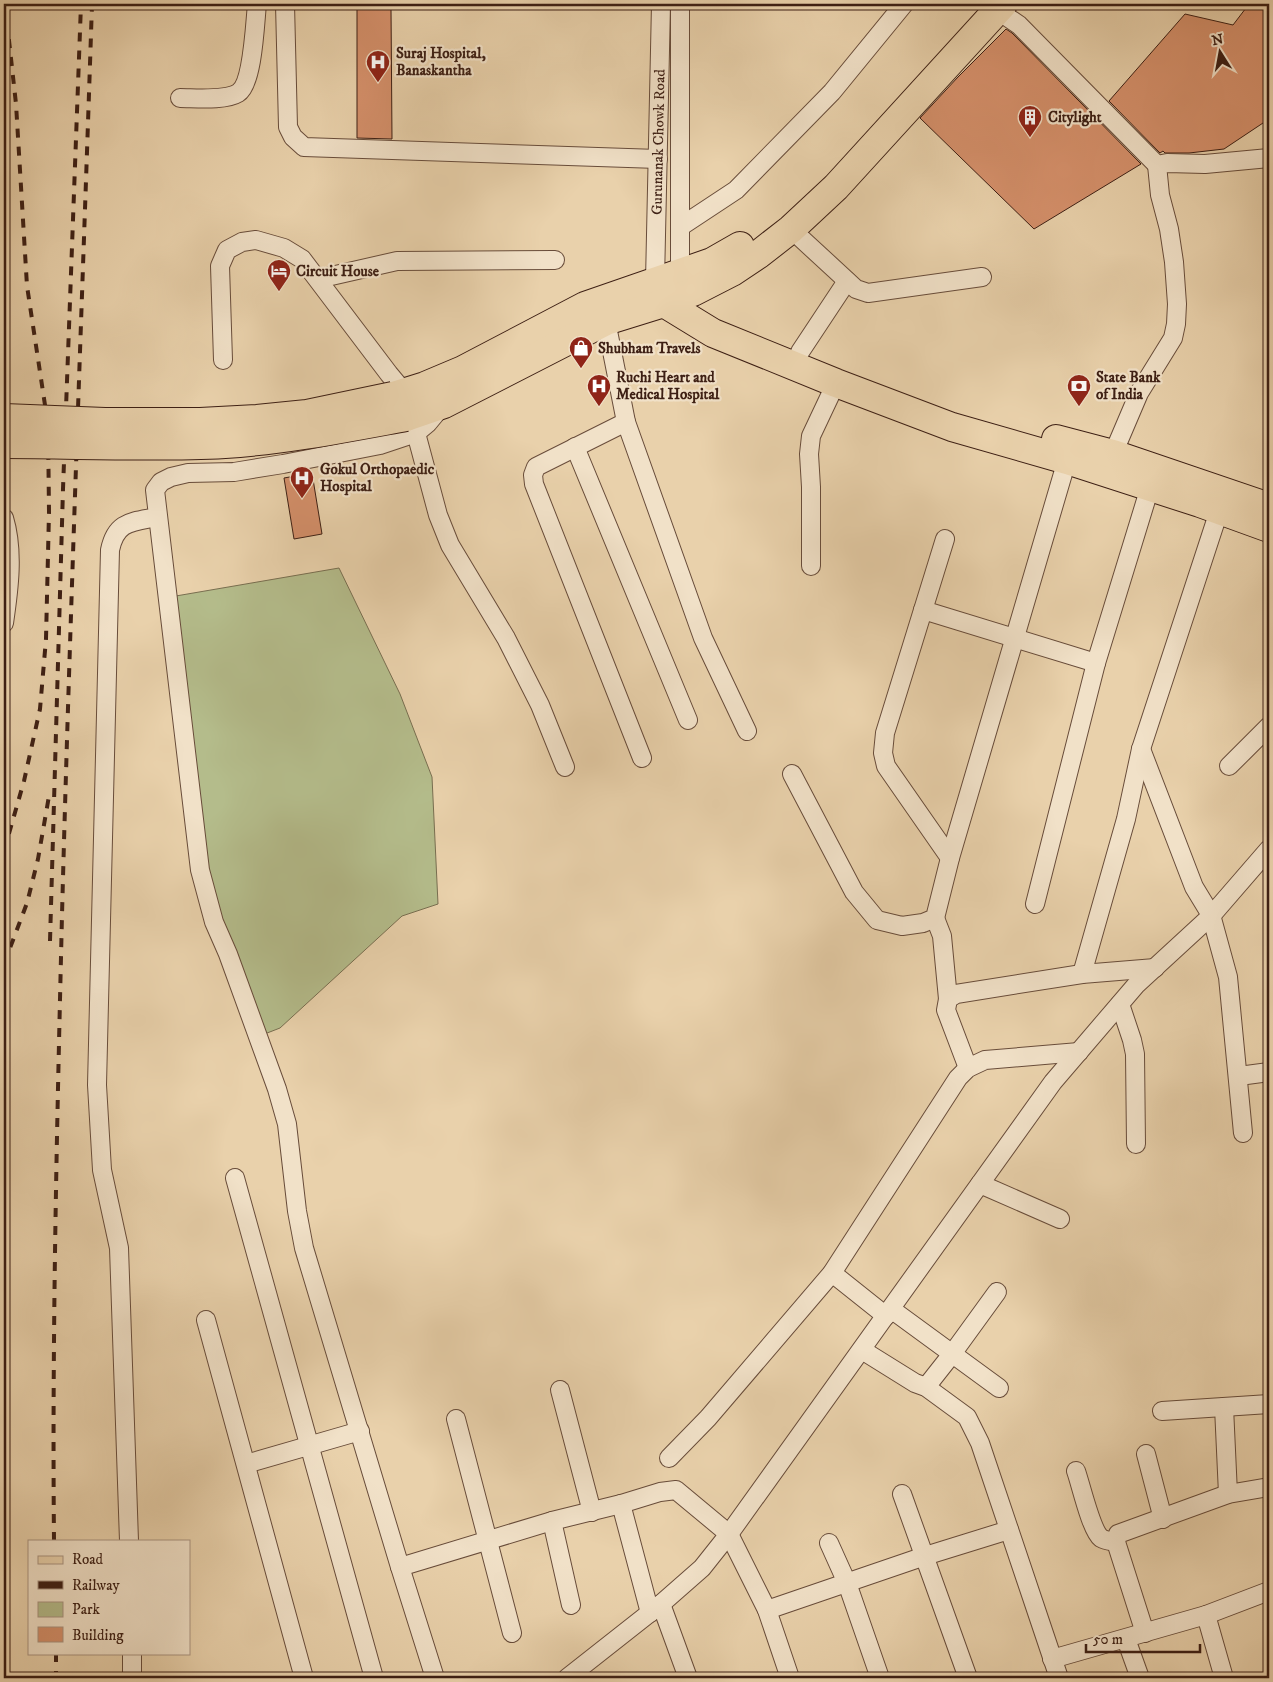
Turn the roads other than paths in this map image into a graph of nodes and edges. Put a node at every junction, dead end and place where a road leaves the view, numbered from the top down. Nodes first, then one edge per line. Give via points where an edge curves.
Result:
1 (257, 4) edge
2 (285, 4) edge
3 (661, 4) edge
4 (680, 4) edge
5 (904, 4) edge
6 (992, 6) edge
7 (180, 98) dead end
8 (1269, 158) edge
9 (658, 159) junction
10 (1157, 165) junction
11 (680, 227) junction
12 (791, 229) junction
13 (555, 260) dead end
14 (982, 277) dead end
15 (318, 279) junction
16 (847, 281) junction
17 (686, 282) junction
18 (659, 292) junction
19 (606, 321) junction
20 (800, 352) junction
21 (223, 360) dead end
22 (836, 383) junction
23 (405, 409) junction
24 (4, 418) edge
25 (626, 422) junction
26 (4, 444) edge
27 (575, 447) junction
28 (1114, 454) junction
29 (1067, 460) junction
30 (1150, 487) junction
31 (1269, 507) edge
32 (1219, 511) junction
33 (157, 517) junction
34 (4, 518) edge
35 (1269, 528) edge
36 (945, 539) dead end
37 (811, 566) dead end
38 (923, 610) junction
39 (4, 623) edge
40 (1015, 637) junction
41 (1096, 663) junction
42 (688, 720) dead end
43 (1269, 726) edge
44 (747, 731) dead end
45 (1141, 749) junction
46 (642, 758) dead end
47 (1229, 766) dead end
48 (565, 767) dead end
49 (792, 774) dead end
50 (1269, 849) edge
51 (950, 858) junction
52 (1035, 904) dead end
53 (1211, 916) junction
54 (935, 918) junction
55 (1155, 968) junction
56 (1082, 974) junction
57 (948, 999) junction
58 (1120, 1004) junction
59 (1079, 1052) junction
60 (968, 1068) junction
61 (1269, 1072) edge
62 (1238, 1076) junction
63 (1244, 1133) dead end
64 (1136, 1144) dead end
65 (235, 1178) dead end
66 (980, 1184) junction
67 (1060, 1219) dead end
68 (832, 1273) junction
69 (997, 1292) dead end
70 (888, 1312) junction
71 (206, 1320) dead end
72 (862, 1350) junction
73 (952, 1354) junction
74 (926, 1387) junction
75 (998, 1388) dead end
76 (560, 1390) dead end
77 (1269, 1404) edge
78 (1224, 1407) junction
79 (1162, 1411) dead end
80 (456, 1419) dead end
81 (360, 1431) junction
82 (310, 1446) junction
83 (1146, 1454) dead end
84 (669, 1458) dead end
85 (246, 1464) junction
86 (1076, 1471) dead end
87 (1269, 1487) edge
88 (902, 1494) dead end
89 (1228, 1494) junction
90 (621, 1504) junction
91 (592, 1512) junction
92 (1163, 1518) junction
93 (552, 1521) junction
94 (1009, 1530) junction
95 (729, 1534) junction
96 (129, 1540) edge
97 (487, 1540) junction
98 (1116, 1542) junction
99 (829, 1544) dead end
100 (926, 1556) junction
101 (400, 1567) junction
102 (847, 1583) junction
103 (1269, 1591) edge
104 (571, 1605) dead end
105 (655, 1609) junction
106 (767, 1610) junction
107 (1206, 1615) junction
108 (512, 1633) dead end
109 (1144, 1633) junction
110 (1126, 1639) junction
111 (132, 1654) edge
112 (1052, 1659) junction
113 (577, 1675) edge
114 (132, 1678) edge
115 (304, 1678) edge
116 (374, 1678) edge
117 (435, 1678) edge
118 (688, 1678) edge
119 (790, 1678) edge
120 (880, 1678) edge
121 (968, 1678) edge
122 (1059, 1678) edge
123 (1140, 1678) edge
124 (1224, 1678) edge

1 - 7 street via 250,67 244,87 238,93 225,97
2 - 9 street via 288,127 293,138 304,147
3 - 9 street, Gurunanak Chowk Road
4 - 11 street
5 - 11 street via 832,92 736,190
6 - 10 street via 1019,25
6 - 12 main road via 836,187
6 - 17 main road via 795,202 759,234
8 - 10 street
9 - 18 street, Gurunanak Chowk Road
10 - 28 street via 1174,262 1176,324 1173,338 1139,393
11 - 17 street
12 - 16 street
12 - 17 main road via 738,268
13 - 15 street via 396,261
14 - 16 street via 868,293 856,290
15 - 21 street via 302,259 284,248 256,240 242,242 226,250 220,266
15 - 23 street via 389,374
16 - 20 street
17 - 18 main road
17 - 20 main road via 705,306 720,317
18 - 19 main road
18 - 22 main road via 713,333
18 - 23 main road via 585,306 463,370 425,386
19 - 23 main road via 444,404
19 - 25 street
20 - 28 main road via 906,397
22 - 29 main road via 952,427
22 - 37 street via 812,436 809,454
23 - 24 main road, bridge via 200,422
23 - 26 main road, bridge via 279,439 226,444
23 - 33 street via 380,444 234,472 171,477 155,490
23 - 48 street via 450,545 506,638 540,705
25 - 27 street
25 - 44 street via 703,638
27 - 42 street
27 - 46 street via 536,467 534,484
28 - 31 main road
29 - 30 main road
29 - 40 street
30 - 32 main road
30 - 41 street
32 - 35 main road
32 - 45 street
33 - 81 street via 200,870 214,922 287,1124 304,1248
33 - 96 street via 130,522 120,528 112,538 110,550 97,1085 102,1170 119,1248
34 - 39 street via 8,533 9,591
36 - 38 street
38 - 40 street
38 - 51 street via 885,733 883,753 886,766
40 - 41 street
40 - 51 street
41 - 52 street
43 - 47 street
45 - 53 street via 1194,887
45 - 56 street via 1126,819
49 - 54 street via 854,892 877,920 902,926
50 - 53 street
51 - 54 street
53 - 55 street
53 - 62 street via 1230,987
54 - 57 street via 942,936
55 - 56 street
55 - 58 street
56 - 57 street via 956,994
57 - 60 street via 946,1010
58 - 59 street
58 - 64 street via 1135,1054
59 - 60 street via 985,1060
59 - 66 street via 1053,1082
60 - 68 street via 958,1078
61 - 62 street
62 - 63 street
65 - 82 street
66 - 67 street
66 - 70 street
68 - 70 street
68 - 84 street via 708,1418
69 - 73 street
70 - 72 street
70 - 73 street
71 - 85 street
72 - 74 street
72 - 95 street
73 - 74 street
73 - 75 street
74 - 94 street via 967,1417 980,1443
76 - 91 street
77 - 78 street
78 - 79 street
78 - 89 street
80 - 97 street
81 - 82 street
81 - 101 street
82 - 85 street
82 - 116 street
83 - 92 street
85 - 115 street
86 - 98 street via 1098,1534 1105,1540
87 - 89 street
88 - 100 street
89 - 92 street
90 - 91 street
90 - 95 street via 676,1490
90 - 105 street
91 - 93 street
92 - 98 street via 1120,1532
93 - 97 street
93 - 104 street
94 - 100 street
94 - 112 street
95 - 105 street via 702,1568
95 - 106 street
97 - 101 street
97 - 108 street
98 - 109 street
99 - 102 street
100 - 102 street
100 - 121 street
101 - 117 street
102 - 106 street
102 - 120 street
103 - 107 street
105 - 113 street
105 - 118 street
106 - 119 street
107 - 109 street
107 - 124 street
109 - 110 street
110 - 112 street
110 - 123 street
111 - 114 street
112 - 122 street

